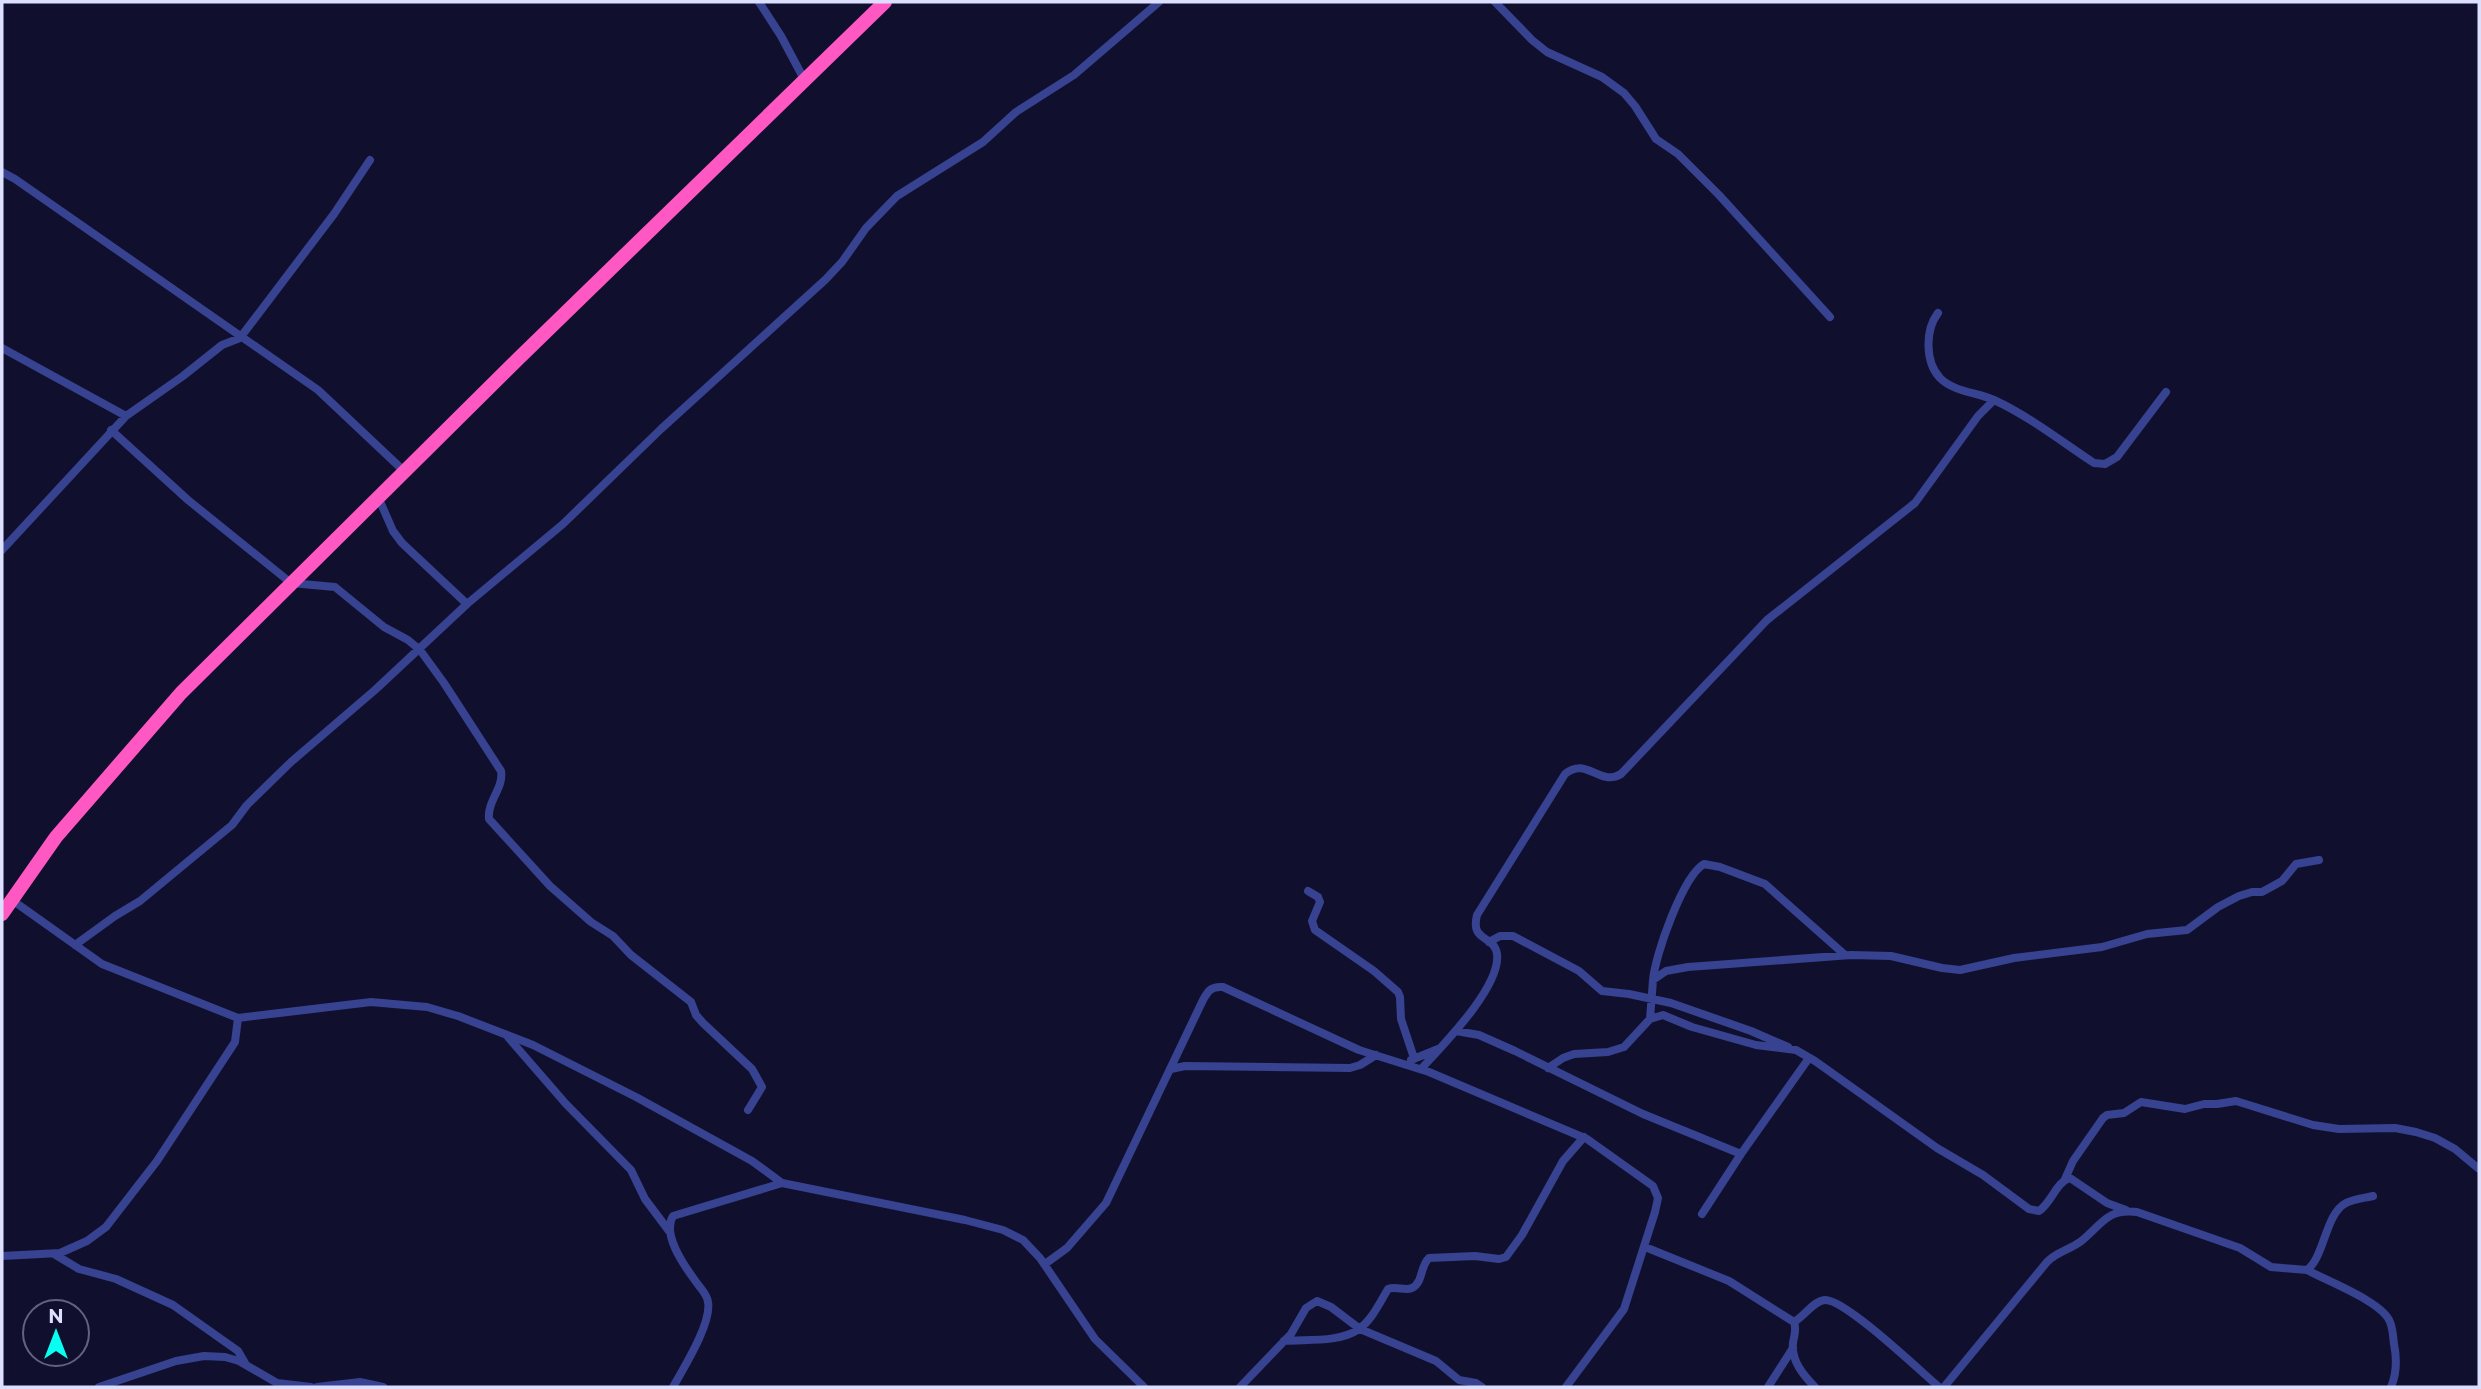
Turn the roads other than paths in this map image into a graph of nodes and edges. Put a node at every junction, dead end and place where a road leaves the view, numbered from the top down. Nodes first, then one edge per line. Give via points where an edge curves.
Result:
1 (759, 2) edge
2 (885, 2) edge
3 (1159, 2) edge
4 (1495, 2) edge
5 (806, 81) junction
6 (370, 160) dead end
7 (2, 172) edge
8 (1938, 313) dead end
9 (1830, 317) dead end
10 (240, 338) junction
11 (2, 348) edge
12 (2166, 392) dead end
13 (1994, 400) junction
14 (126, 416) junction
15 (111, 430) junction
16 (405, 472) junction
17 (379, 499) junction
18 (2, 550) edge
19 (291, 583) junction
20 (467, 604) junction
21 (420, 650) junction
22 (2319, 860) dead end
23 (1308, 891) dead end
24 (12, 900) junction
25 (2, 914) edge
26 (1489, 942) junction
27 (75, 946) junction
28 (1845, 955) junction
29 (1653, 980) junction
30 (1651, 1000) junction
31 (238, 1017) junction
32 (1650, 1019) junction
33 (1456, 1031) junction
34 (505, 1034) junction
35 (1441, 1048) junction
36 (1790, 1049) junction
37 (1376, 1055) junction
38 (1414, 1058) junction
39 (1809, 1058) junction
40 (1401, 1063) junction
41 (1548, 1068) junction
42 (1171, 1069) junction
43 (1420, 1069) junction
44 (748, 1110) dead end
45 (1584, 1137) junction
46 (1741, 1154) junction
47 (2479, 1169) edge
48 (2065, 1178) junction
49 (782, 1183) junction
50 (2373, 1196) dead end
51 (2126, 1210) junction
52 (1702, 1214) dead end
53 (669, 1231) junction
54 (1646, 1247) junction
55 (54, 1254) junction
56 (2, 1256) edge
57 (1045, 1264) junction
58 (2307, 1270) junction
59 (1794, 1322) junction
60 (1360, 1328) junction
61 (1284, 1341) junction
62 (1793, 1348) junction
63 (244, 1363) junction
64 (99, 1387) edge
65 (311, 1387) edge
66 (317, 1387) edge
67 (383, 1387) edge
68 (673, 1387) edge
69 (1144, 1387) edge
70 (1240, 1387) edge
71 (1482, 1387) edge
72 (1566, 1387) edge
73 (1768, 1387) edge
74 (1815, 1387) edge
75 (1941, 1387) edge
76 (2391, 1387) edge

1 - 5 street
2 - 5 highway
3 - 20 street via 1074,75 1016,112 983,142 897,197 825,280 563,524
4 - 9 street via 1547,52 1602,77 1624,93 1656,139 1709,185
5 - 16 highway
6 - 10 street
7 - 10 street
8 - 13 street via 1930,332 1935,372 1952,387
10 - 14 street via 222,345
10 - 16 street via 318,390
11 - 14 street
12 - 13 street via 2117,457 2105,464 2094,463
13 - 26 street via 1915,503 1767,620 1621,774 1606,778 1578,767 1565,774 1477,915 1478,935
14 - 15 street
15 - 18 street
15 - 19 street
16 - 17 highway
17 - 19 highway
17 - 20 street via 402,543
19 - 21 street via 335,587
19 - 24 highway via 150,726 56,837
20 - 21 street
21 - 27 street via 281,771 232,825 140,901
21 - 44 street via 501,771 489,819 537,873 591,922 691,1002 703,1023 752,1069 762,1087
22 - 28 street via 2296,864 2282,881 2229,901 2187,930 1960,970 1891,956
23 - 38 street via 1320,902 1312,921 1315,930 1398,992
24 - 25 highway
24 - 27 street
26 - 30 street via 1513,936 1579,971 1602,991
26 - 33 street via 1497,954 1488,985
27 - 31 street via 120,972
28 - 29 street via 1688,967 1666,971
28 - 29 street via 1765,884 1704,864 1692,874 1671,921
29 - 30 street
30 - 32 street
30 - 36 street via 1751,1031
31 - 34 street via 370,1002 427,1007
31 - 55 street via 235,1042 117,1213 87,1241
32 - 36 street via 1663,1015 1756,1045
32 - 41 street via 1624,1048 1574,1054
33 - 35 street
33 - 41 street via 1479,1035
34 - 49 street via 701,1132
34 - 53 street via 631,1170
35 - 38 street
35 - 43 street
36 - 39 street
37 - 40 street
37 - 42 street via 1350,1068
37 - 42 street via 1216,986 1208,990
38 - 40 street
39 - 46 street
39 - 48 street via 2029,1209 2045,1207
40 - 43 street
41 - 46 street
42 - 57 street via 1105,1203 1067,1248
43 - 45 street
45 - 54 street via 1648,1181 1656,1192
45 - 60 street via 1563,1161 1506,1257 1429,1258 1415,1286 1388,1289
46 - 52 street
47 - 48 street via 2455,1149 2416,1132 2313,1125 2236,1101 2185,1109 2141,1102 2124,1113 2103,1118
48 - 51 street
49 - 53 street via 673,1216
49 - 57 street via 1003,1230 1023,1240
50 - 58 street via 2345,1203
51 - 58 street via 2240,1248 2271,1267
51 - 75 street via 2107,1217 2080,1242 2053,1255
53 - 68 street via 705,1294 709,1312
54 - 59 street via 1729,1281
54 - 72 street via 1624,1309
55 - 56 street
55 - 63 street via 79,1269 116,1279 173,1305 238,1351
57 - 69 street via 1095,1339
58 - 76 street via 2386,1314 2395,1348
59 - 62 street
59 - 75 street via 1817,1302 1830,1300
60 - 61 street via 1338,1337
60 - 61 street via 1317,1301 1306,1308
60 - 71 street via 1436,1361 1459,1380
61 - 70 street
62 - 73 street
62 - 74 street via 1797,1364
63 - 64 street via 225,1357 191,1357
63 - 65 street via 276,1383
66 - 67 street via 353,1382

